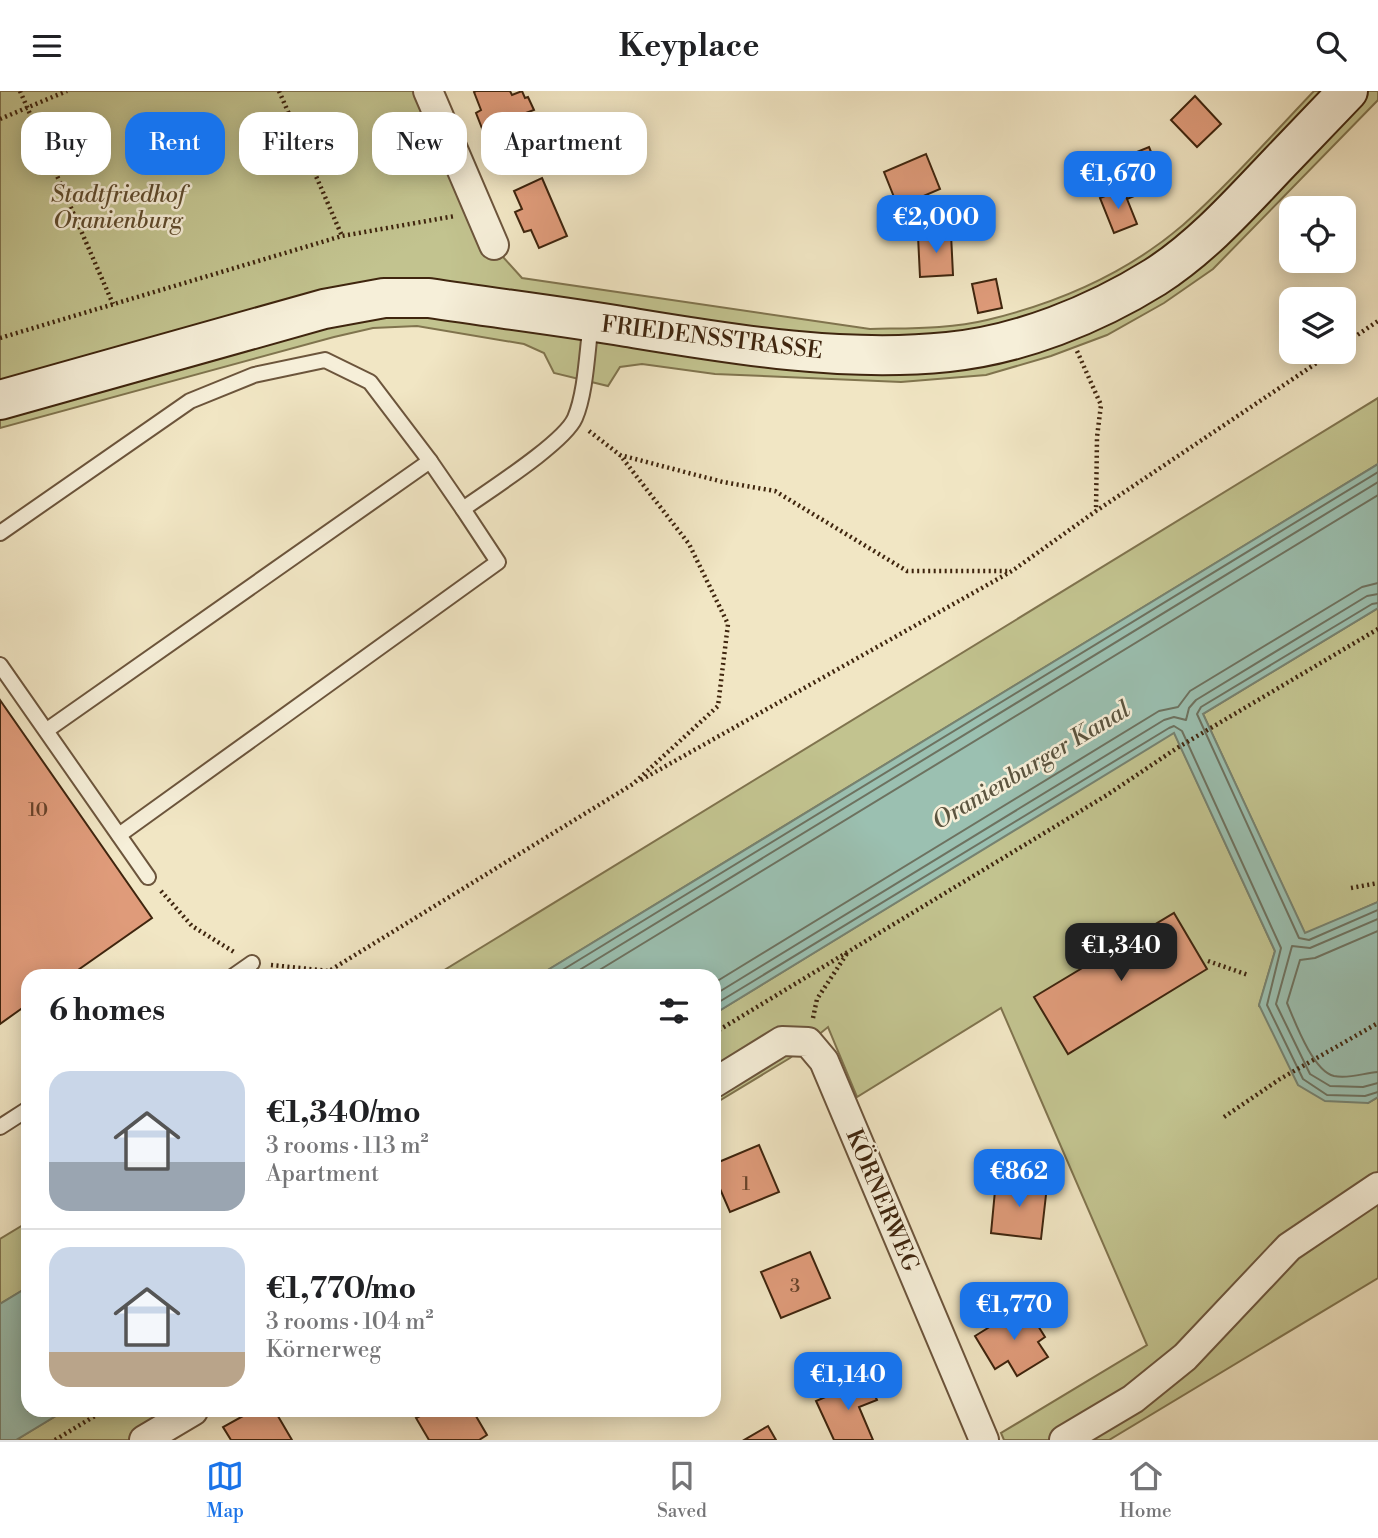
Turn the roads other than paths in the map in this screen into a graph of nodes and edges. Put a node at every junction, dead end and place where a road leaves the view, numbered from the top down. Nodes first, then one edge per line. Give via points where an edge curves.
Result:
1 (428, 91) edge
2 (1348, 91) edge
3 (494, 245) dead end
4 (591, 321) junction
5 (0, 400) edge
6 (430, 461) junction
7 (463, 509) junction
8 (0, 533) edge
9 (0, 665) edge
10 (47, 730) junction
11 (119, 835) junction
12 (148, 877) road end
13 (252, 963) road end
14 (243, 969) edge
15 (721, 1079) edge
16 (21, 1114) edge
17 (0, 1128) edge
18 (1378, 1187) edge
19 (189, 1423) edge
20 (978, 1438) edge
21 (144, 1440) edge
22 (1064, 1440) edge

1 - 3 street
2 - 4 street, FRIEDENSSTRASSE via 1237,208 1195,248 1155,277 1064,322 999,344 883,355 740,345
4 - 5 street, FRIEDENSSTRASSE via 429,297 384,299 324,309
4 - 7 lane via 575,420 550,447
6 - 7 lane
6 - 8 lane via 370,381 325,360 254,376 190,401
6 - 10 lane
7 - 11 lane via 498,562
9 - 10 lane
10 - 11 lane
11 - 12 lane
13 - 14 lane
15 - 20 street, KÖRNERWEG via 782,1041 808,1042 824,1061
16 - 17 lane
18 - 22 street via 1289,1247 1185,1357 1133,1399
19 - 21 street

